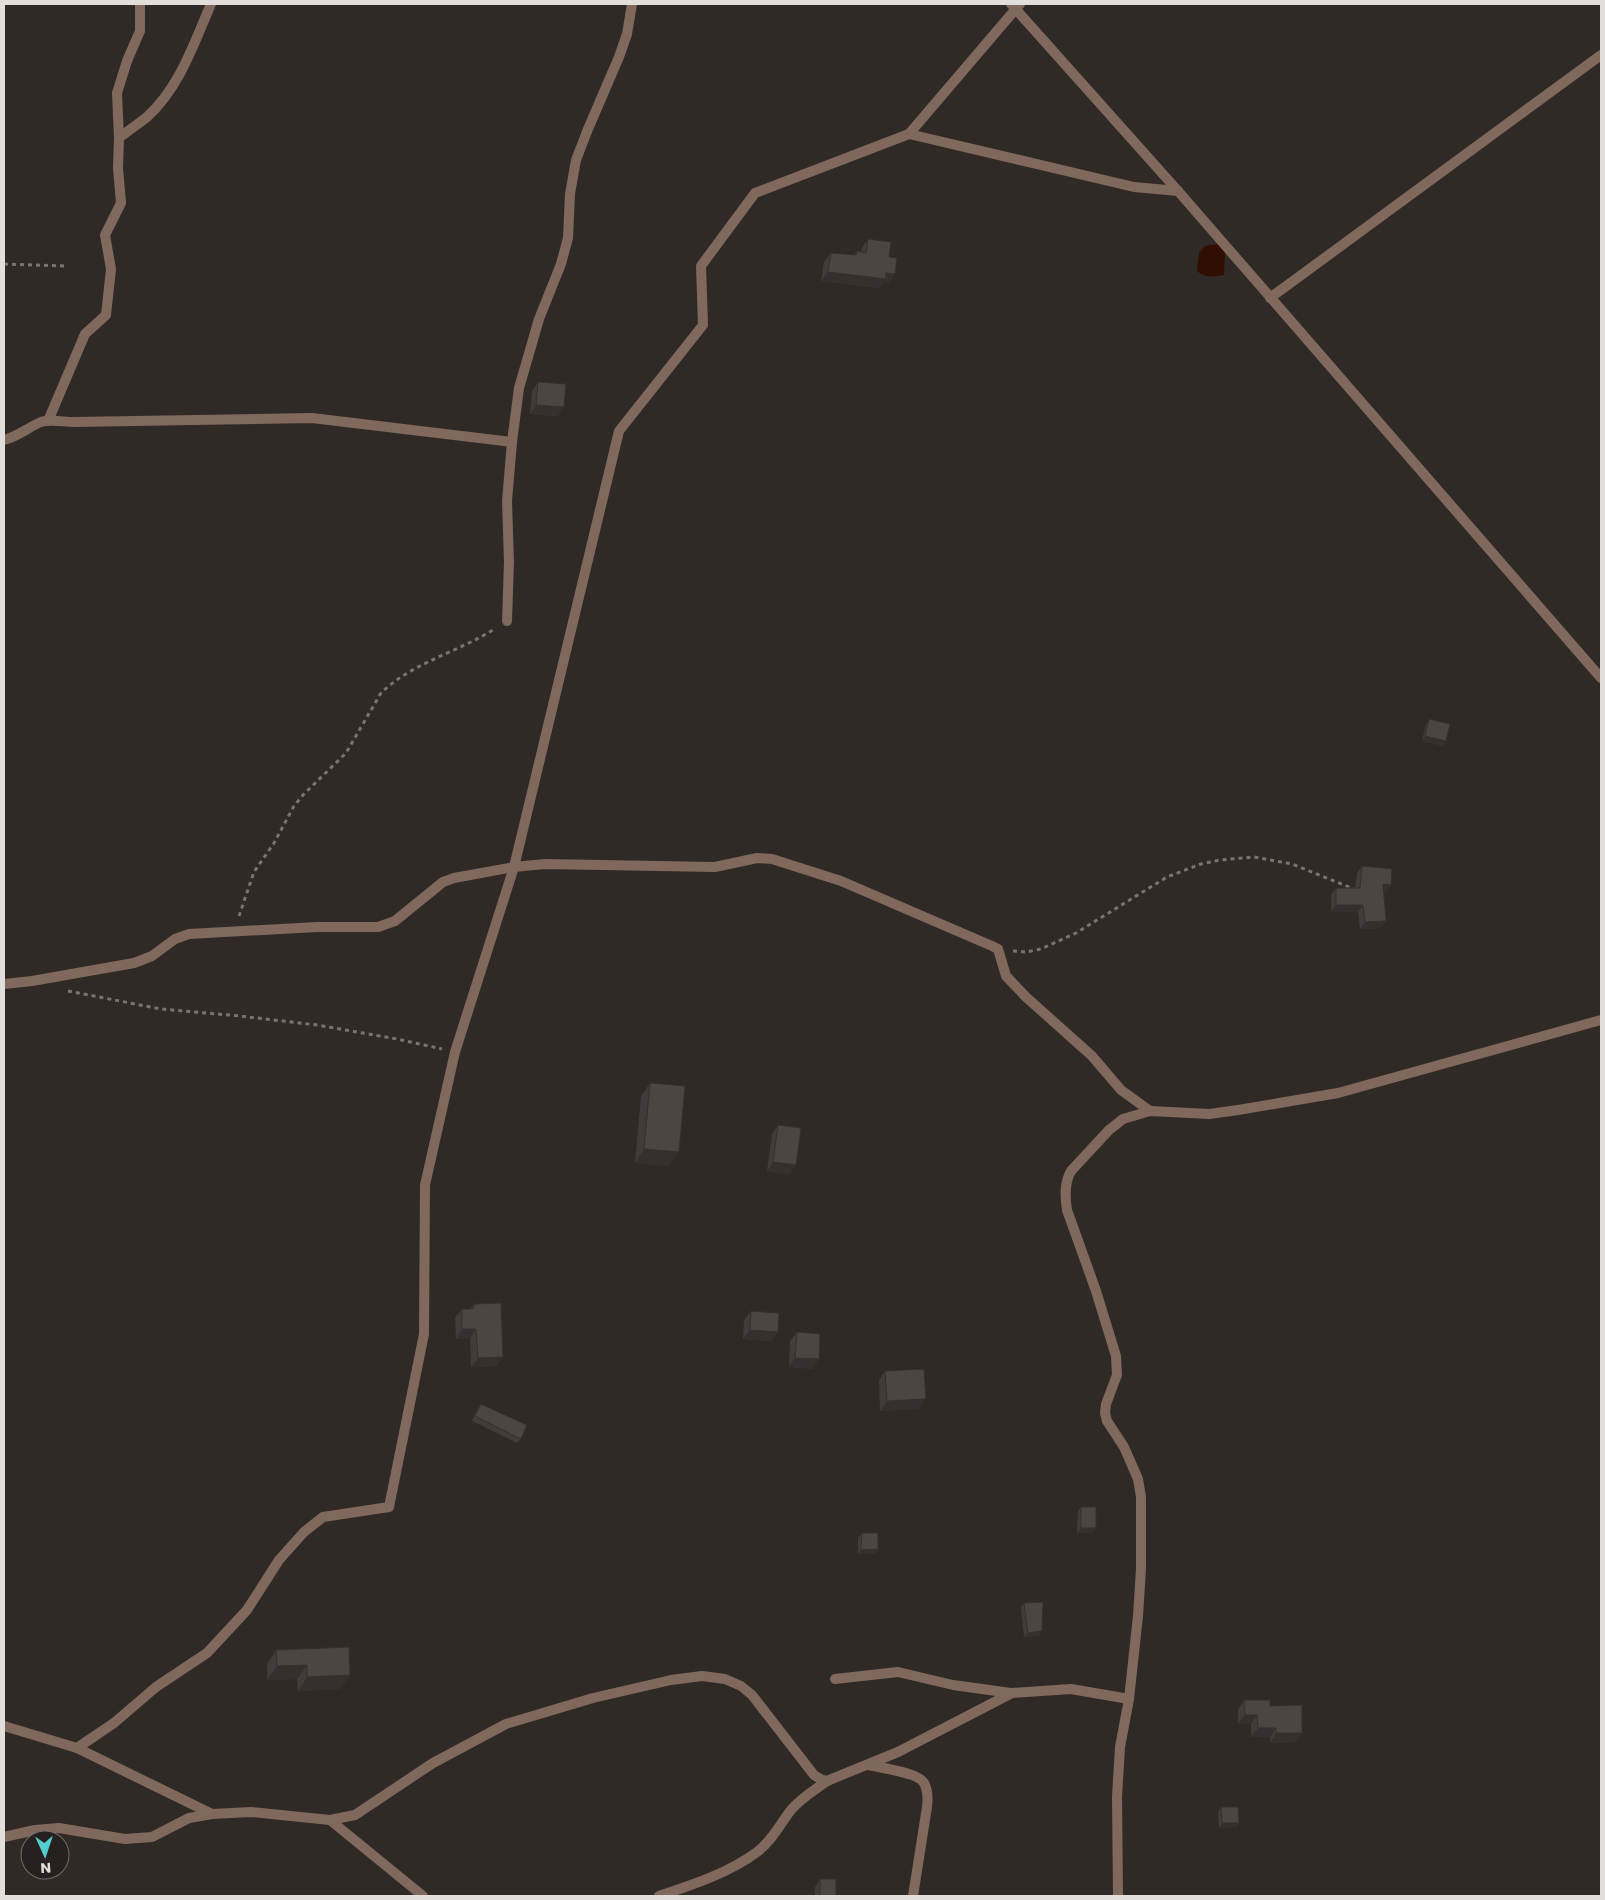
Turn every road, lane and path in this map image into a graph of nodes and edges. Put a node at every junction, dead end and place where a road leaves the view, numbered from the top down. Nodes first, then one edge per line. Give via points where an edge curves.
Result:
1 (140, 4) edge
2 (211, 4) edge
3 (632, 4) edge
4 (1029, 4) edge
5 (1015, 6) edge
6 (1601, 56) edge
7 (910, 134) junction
8 (119, 138) junction
9 (1178, 191) junction
10 (4, 264) edge
11 (64, 266) dead end
12 (1270, 298) junction
13 (48, 421) junction
14 (4, 440) edge
15 (512, 442) junction
16 (507, 621) joint
17 (1601, 678) edge
18 (514, 867) junction
19 (1359, 891) edge
20 (234, 931) junction
21 (998, 949) junction
22 (4, 984) edge
23 (65, 990) dead end
24 (1601, 1020) edge
25 (455, 1052) junction
26 (1150, 1111) junction
27 (835, 1679) dead end
28 (1012, 1693) junction
29 (1129, 1699) junction
30 (4, 1726) edge
31 (77, 1748) junction
32 (868, 1765) junction
33 (827, 1781) junction
34 (212, 1814) junction
35 (330, 1820) junction
36 (4, 1838) edge
37 (422, 1896) edge
38 (659, 1896) edge
39 (913, 1896) edge
40 (1118, 1896) edge

1 - 8 street via 140,31 117,93
2 - 8 street via 174,84 147,116
3 - 15 street via 619,57 576,160 568,238 529,354
4 - 5 street
5 - 7 street
5 - 9 street
6 - 12 street
7 - 9 street via 1134,187
7 - 18 street via 756,193 702,266 703,325 619,432
8 - 13 street via 122,203 105,235 111,269 106,315 85,334
9 - 12 street
10 - 11 path
12 - 17 street
13 - 14 street
13 - 15 street via 312,418
15 - 16 street via 507,501
16 - 20 path via 414,670 381,693 346,753 294,806 254,872
18 - 20 street via 444,882 395,921 378,927
18 - 21 street via 545,864 715,867 757,858 772,859 841,882
18 - 25 street
19 - 21 path via 1292,864 1254,857 1220,860 1167,877 1076,933 1041,949 1026,952
20 - 22 street via 190,934 134,963
21 - 26 street via 1003,970 1019,990 1092,1056 1121,1090
23 - 25 path via 161,1009 317,1025
24 - 26 street via 1338,1093 1209,1114
25 - 31 street via 425,1185 424,1334 389,1507 323,1516 279,1560 248,1610 207,1653 156,1686 114,1723
26 - 29 street via 1123,1119 1109,1130 1071,1171 1065,1199 1116,1356 1116,1375 1106,1404 1106,1421 1124,1447 1138,1479 1141,1497 1141,1569
27 - 28 street via 898,1672 953,1686
28 - 29 street via 1071,1689
28 - 32 street
29 - 40 street via 1119,1755
30 - 31 street
31 - 34 street
32 - 33 street
32 - 39 street via 918,1777 925,1784 927,1807
33 - 35 street via 814,1775 752,1695 725,1679 702,1676 593,1698 506,1724 433,1763 355,1815
33 - 38 street via 800,1801 758,1852 707,1878
34 - 35 street via 251,1812
34 - 36 street via 189,1818 152,1837 125,1839 59,1828
35 - 37 street

